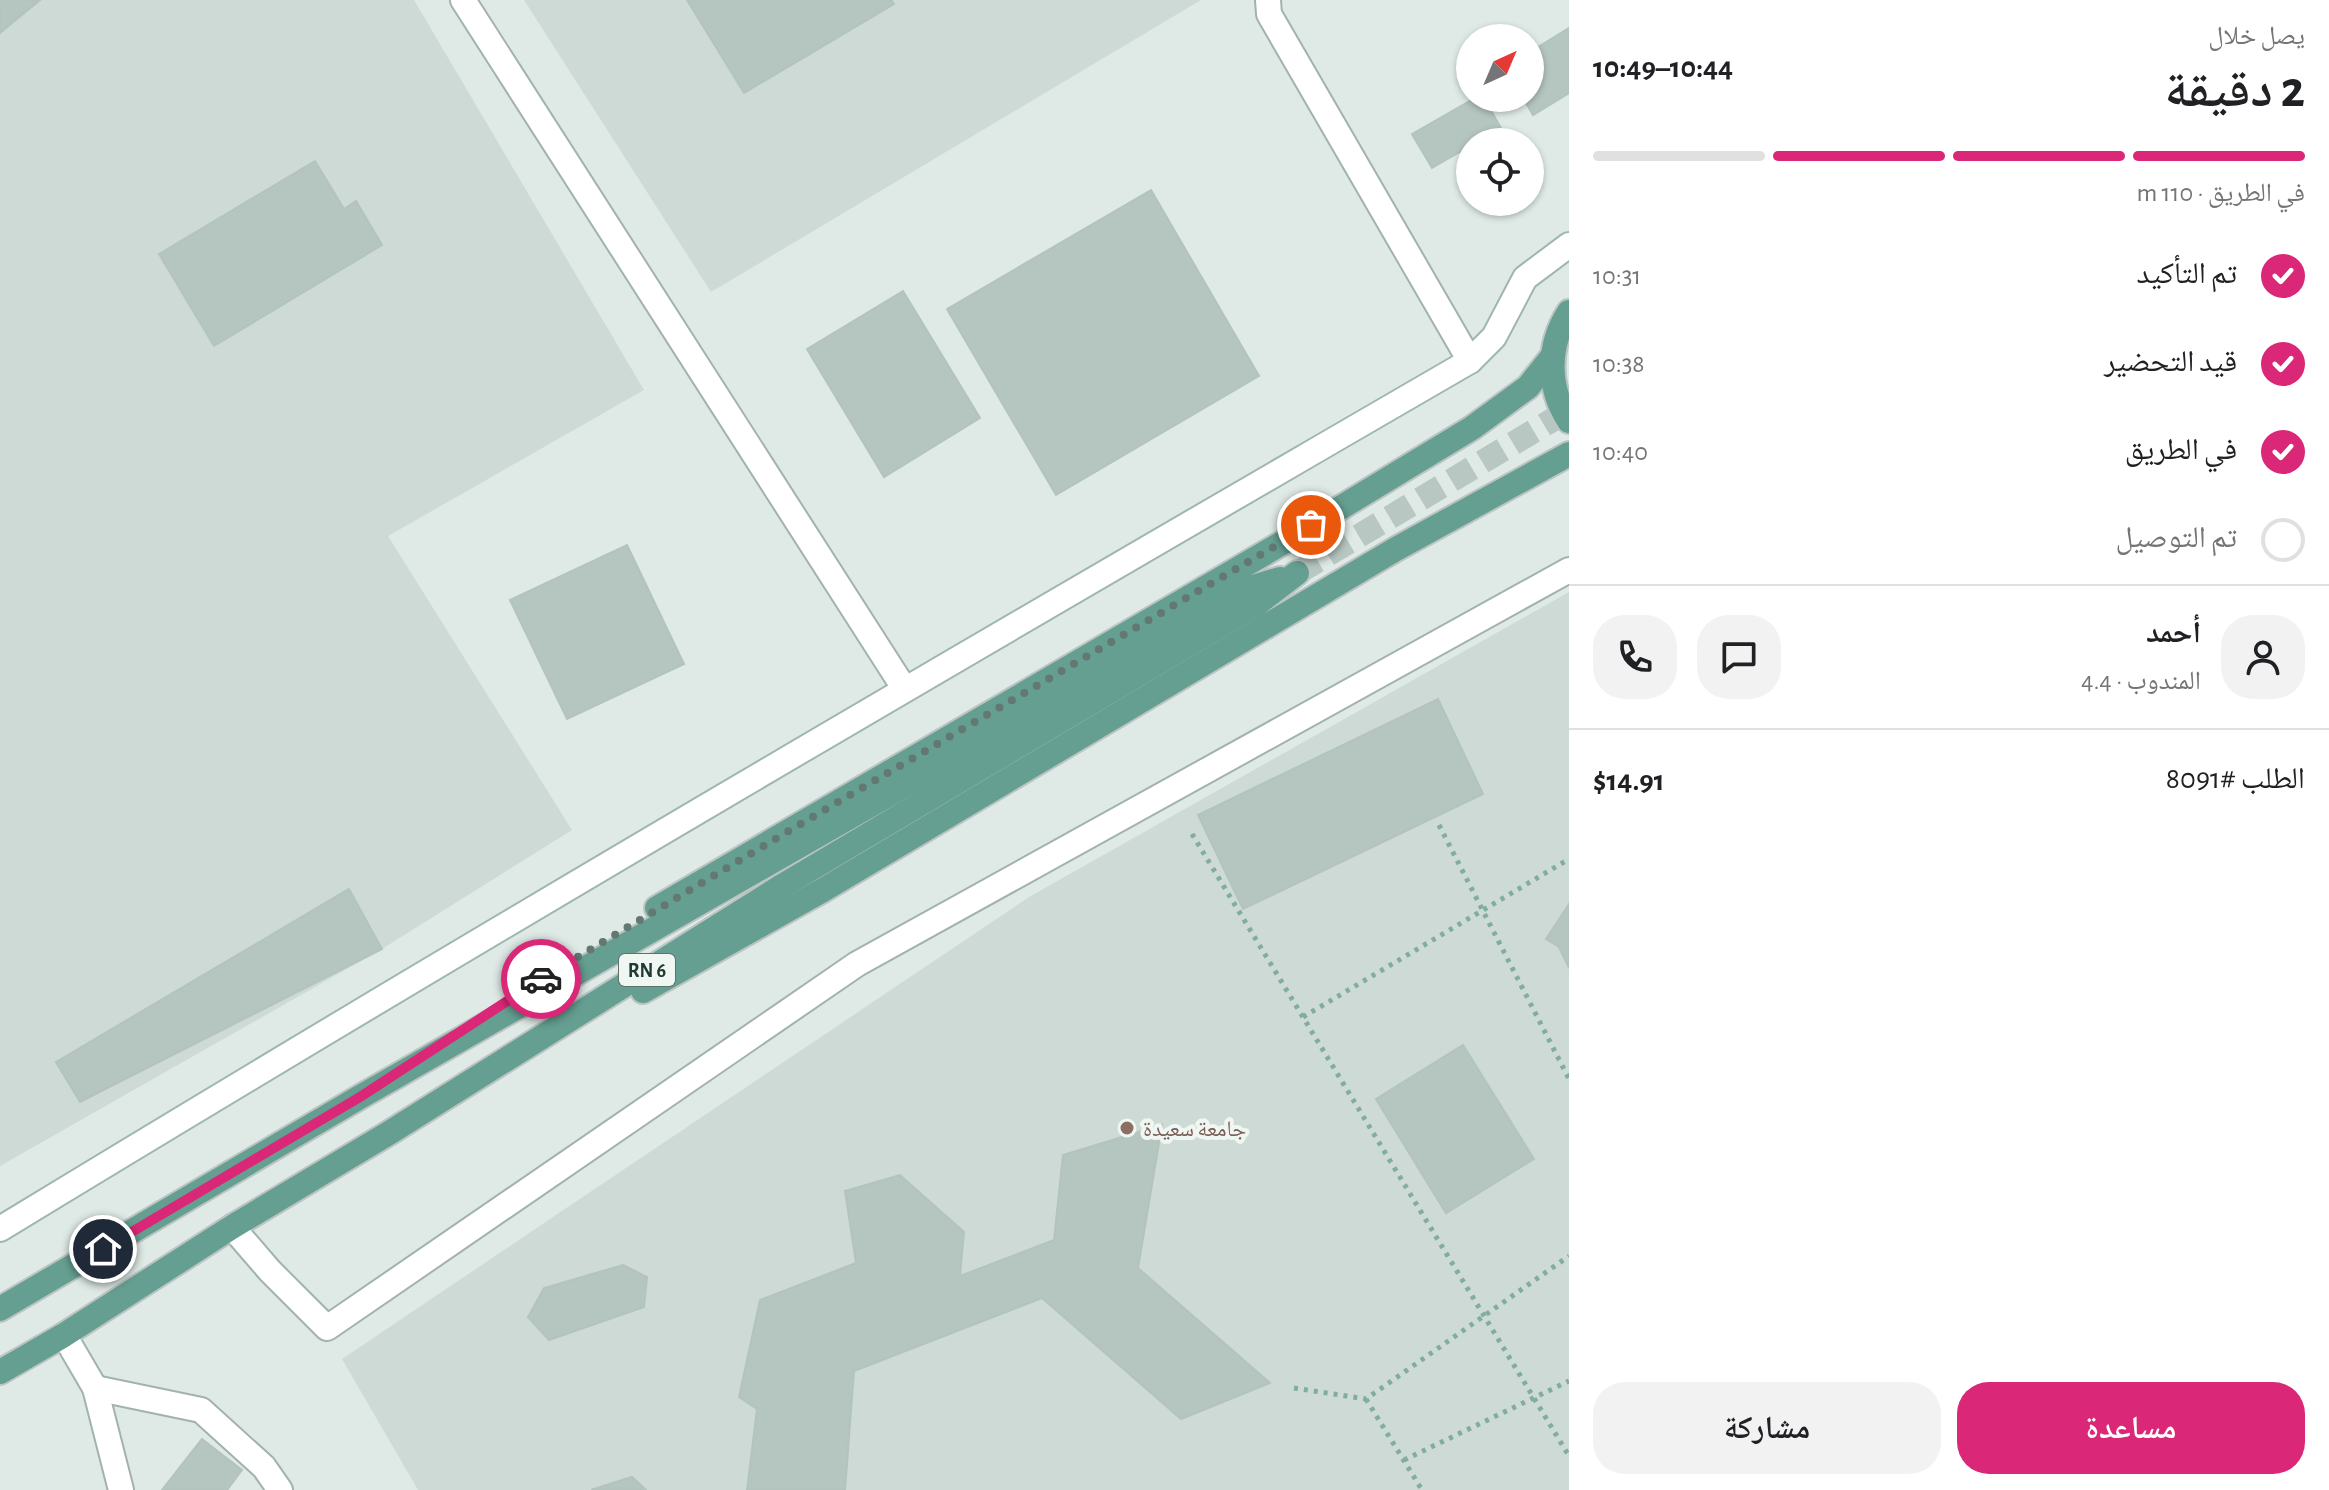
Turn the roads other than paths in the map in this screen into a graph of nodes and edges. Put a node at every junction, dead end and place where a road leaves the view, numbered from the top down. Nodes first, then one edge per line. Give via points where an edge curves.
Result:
1 (463, 0) edge
2 (1268, 0) edge
3 (1569, 245) edge
4 (1569, 312) edge
5 (1552, 357) junction
6 (1470, 361) junction
7 (1569, 421) edge
8 (1569, 454) edge
9 (1569, 570) edge
10 (904, 688) junction
11 (360, 1097) junction
12 (389, 1133) junction
13 (232, 1227) junction
14 (0, 1229) edge
15 (0, 1309) edge
16 (64, 1335) junction
17 (0, 1372) edge
18 (95, 1388) junction
19 (121, 1490) edge
20 (280, 1490) edge

1 - 10 street
2 - 6 street via 1269,14
3 - 6 street via 1525,278 1494,337
4 - 5 main road via 1559,327
5 - 7 main road via 1553,382
5 - 11 main road, RN 6 via 1528,387 1472,428 663,905
6 - 10 street
8 - 12 main road, RN 6 via 1396,549 823,890
9 - 13 street via 857,964 327,1328
10 - 14 street
11 - 12 main road, RN 6 via 1250,588 1297,573 1257,604 782,886
11 - 15 main road, RN 6
12 - 13 main road, RN 6
13 - 16 main road, RN 6
16 - 17 main road, RN 6
16 - 18 street
18 - 19 street
18 - 20 street via 201,1410 264,1467

